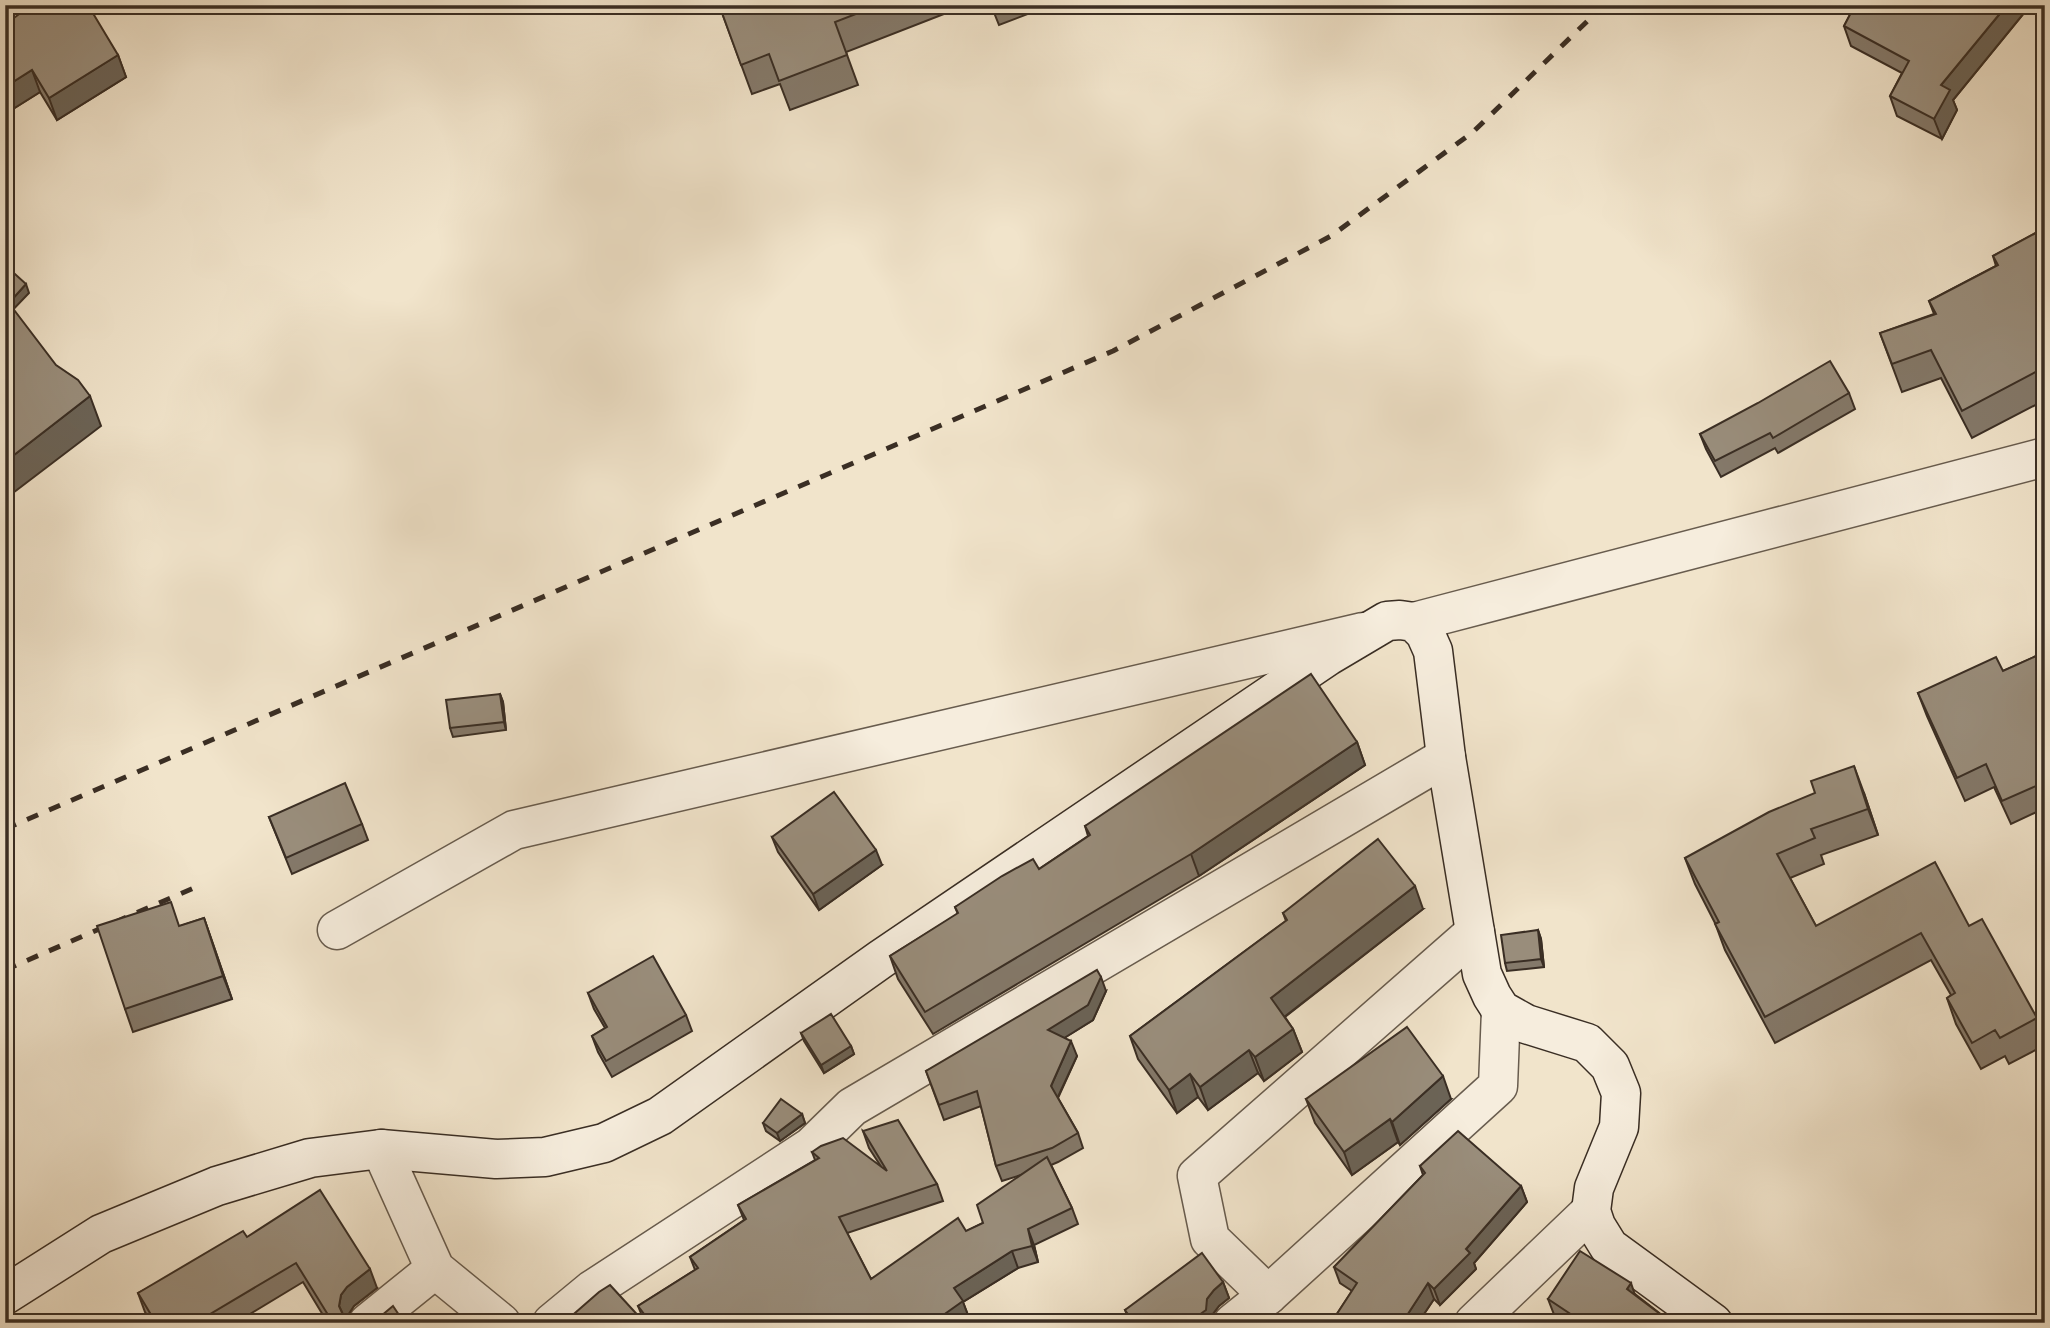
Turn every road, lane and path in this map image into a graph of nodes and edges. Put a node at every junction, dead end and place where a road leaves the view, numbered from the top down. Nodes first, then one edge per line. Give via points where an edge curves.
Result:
1 (2045, 457) edge
2 (1414, 622) junction
3 (1369, 630) junction
4 (1446, 757) junction
5 (337, 930) dead end
6 (1475, 932) junction
7 (1502, 1010) junction
8 (381, 1149) junction
9 (1591, 1210) junction
10 (435, 1269) junction
11 (5, 1295) edge
12 (1268, 1295) junction
13 (368, 1323) edge
14 (501, 1323) edge
15 (552, 1323) edge
16 (1233, 1323) edge
17 (1474, 1323) edge
18 (1713, 1323) edge

1 - 2 street
2 - 3 street via 1387,621
2 - 4 street via 1433,651
3 - 5 street via 514,830
3 - 8 street via 881,959 660,1116 604,1143 545,1157
4 - 6 street
4 - 15 street via 852,1107 811,1147 592,1290
6 - 7 street via 1482,974
6 - 12 street via 1197,1176 1210,1239
7 - 9 street via 1526,1024 1587,1043 1610,1066 1621,1093 1619,1127 1594,1188
7 - 12 street via 1498,1086
8 - 10 street
8 - 11 street via 310,1158 217,1186 101,1234
9 - 17 street
9 - 18 street via 1609,1247
10 - 13 street
10 - 14 street
12 - 16 street

